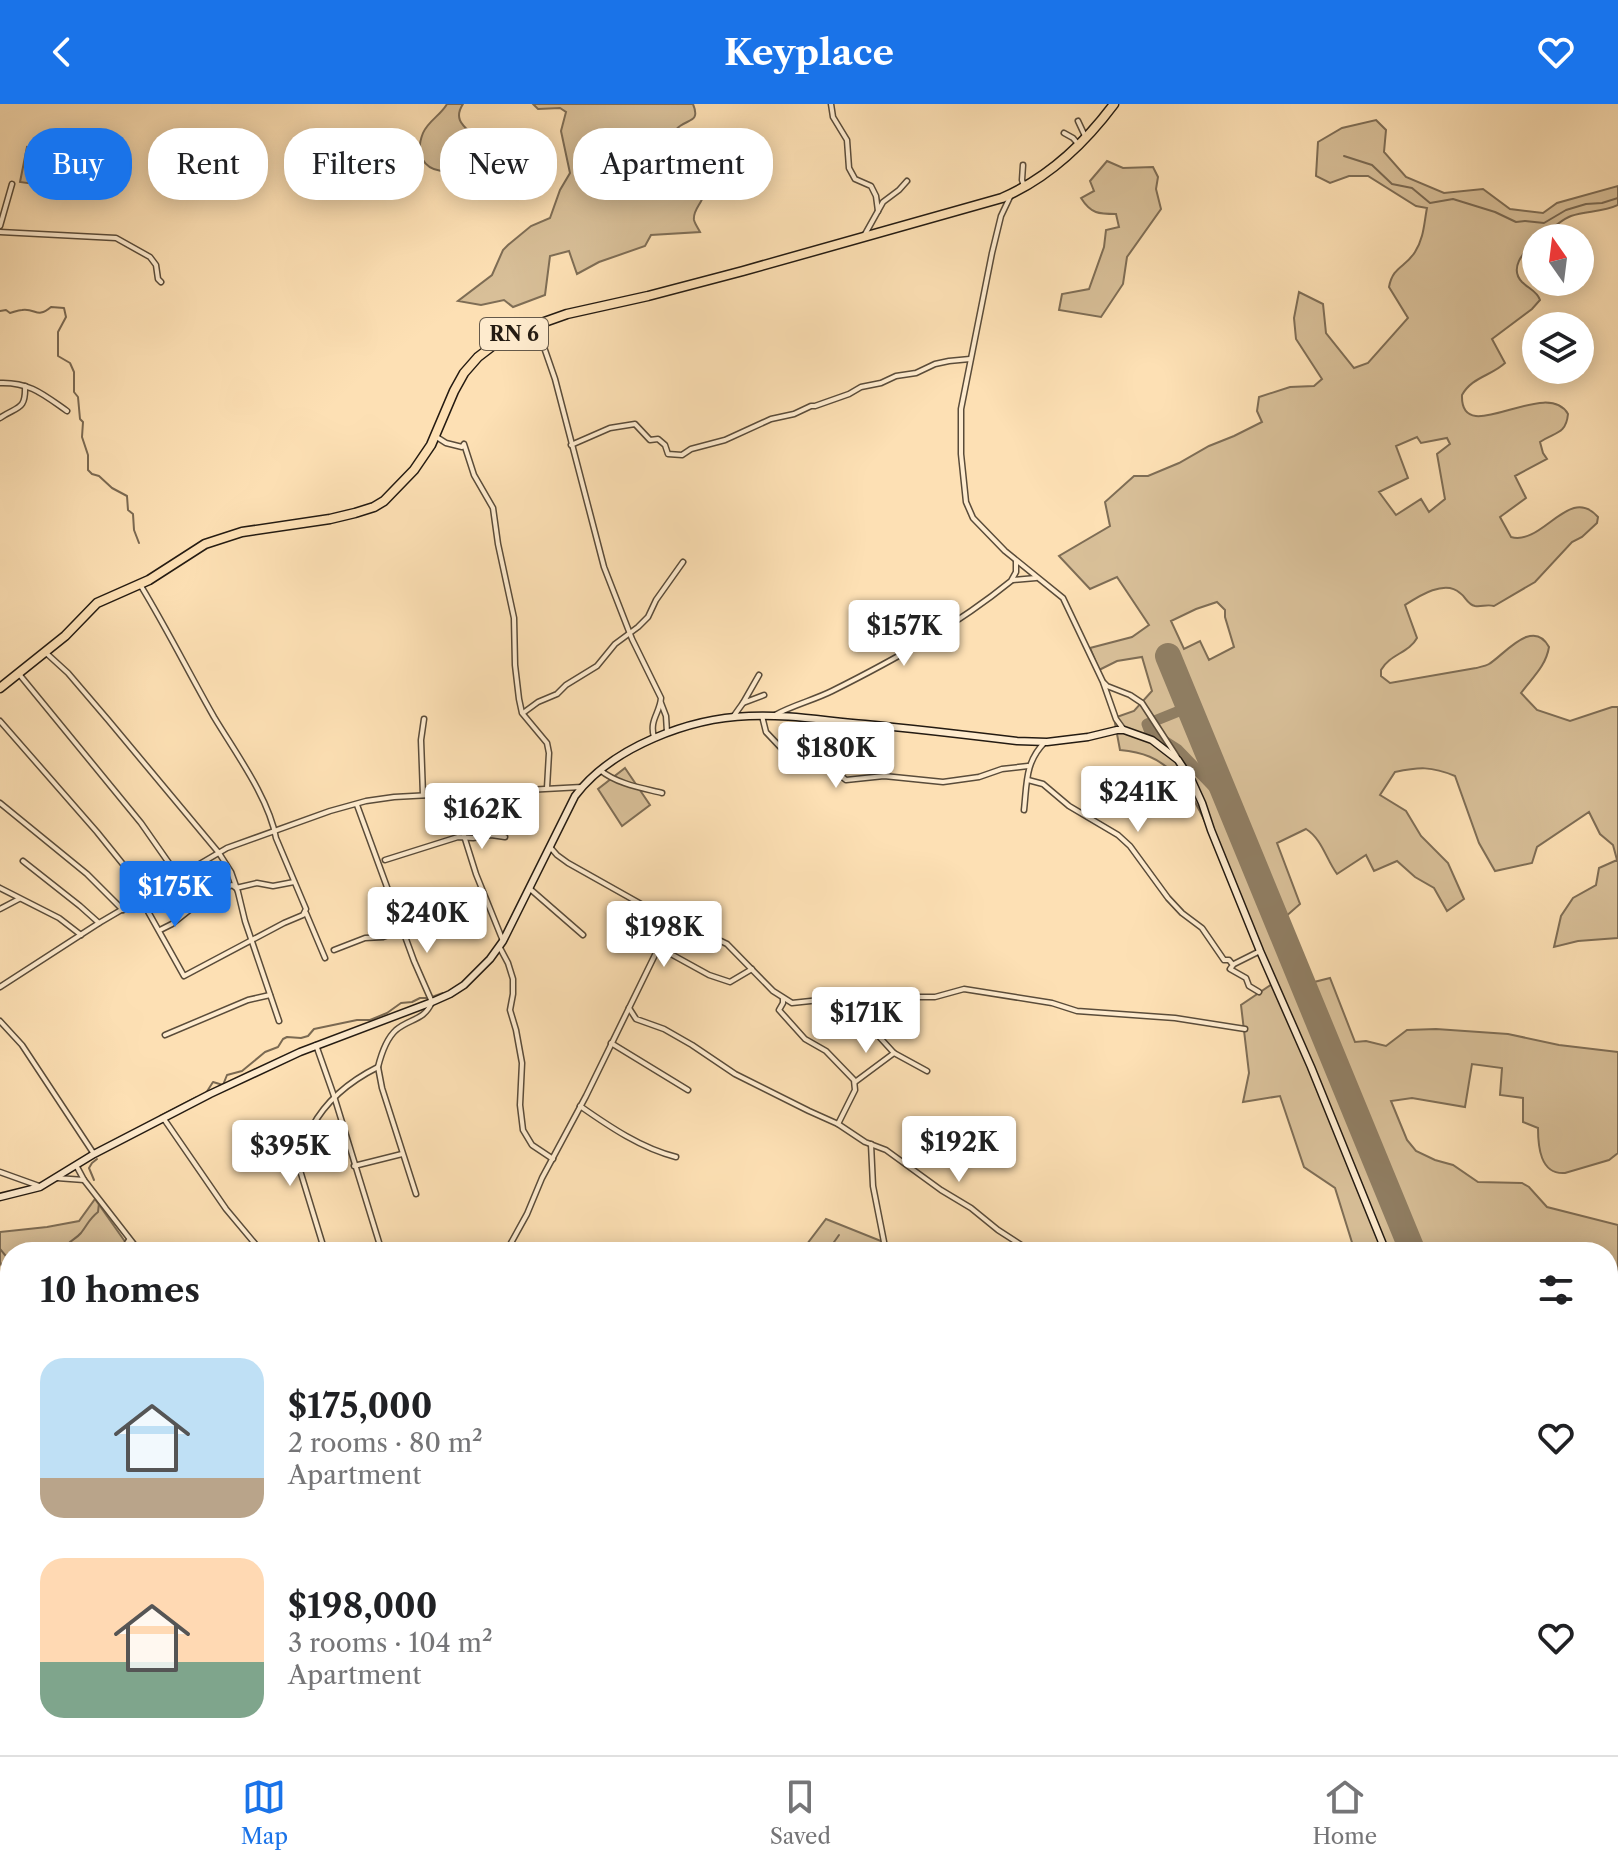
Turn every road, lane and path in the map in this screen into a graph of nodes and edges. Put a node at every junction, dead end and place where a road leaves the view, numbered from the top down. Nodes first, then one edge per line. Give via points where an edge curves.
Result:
1 (831, 104) edge
2 (1114, 104) edge
3 (1078, 121) dead end
4 (1064, 133) dead end
5 (1082, 141) junction
6 (1023, 165) dead end
7 (907, 181) dead end
8 (12, 184) dead end
9 (1025, 187) junction
10 (1011, 195) junction
11 (993, 201) junction
12 (878, 211) junction
13 (1001, 216) junction
14 (0, 229) edge
15 (863, 238) junction
16 (161, 282) dead end
17 (536, 325) junction
18 (970, 359) junction
19 (0, 383) edge
20 (25, 385) junction
21 (67, 411) dead end
22 (0, 418) edge
23 (435, 436) junction
24 (571, 445) junction
25 (1016, 561) junction
26 (683, 562) dead end
27 (1039, 578) junction
28 (1011, 581) junction
29 (140, 584) junction
30 (630, 634) junction
31 (45, 651) junction
32 (18, 674) junction
33 (759, 675) dead end
34 (1103, 682) junction
35 (0, 688) edge
36 (764, 695) dead end
37 (661, 703) junction
38 (743, 703) junction
39 (522, 713) junction
40 (762, 716) junction
41 (773, 716) junction
42 (733, 717) junction
43 (424, 719) dead end
44 (0, 721) edge
45 (1124, 730) junction
46 (667, 734) junction
47 (654, 737) junction
48 (1045, 742) junction
49 (1178, 760) junction
50 (1028, 766) junction
51 (600, 770) junction
52 (1028, 780) junction
53 (582, 787) junction
54 (547, 788) junction
55 (662, 793) dead end
56 (448, 794) junction
57 (423, 795) junction
58 (0, 803) edge
59 (357, 804) junction
60 (1024, 810) dead end
61 (275, 831) junction
62 (465, 836) junction
63 (505, 837) dead end
64 (550, 847) junction
65 (219, 853) junction
66 (385, 860) dead end
67 (23, 861) dead end
68 (178, 876) junction
69 (294, 882) junction
70 (0, 888) edge
71 (236, 888) junction
72 (529, 888) junction
73 (147, 894) junction
74 (20, 899) junction
75 (141, 899) junction
76 (0, 909) edge
77 (123, 910) junction
78 (306, 913) junction
79 (673, 918) junction
80 (99, 923) junction
81 (160, 930) junction
82 (403, 930) junction
83 (81, 935) junction
84 (583, 935) dead end
85 (252, 940) junction
86 (501, 943) junction
87 (660, 948) junction
88 (334, 950) dead end
89 (1260, 951) junction
90 (325, 958) dead end
91 (1233, 965) junction
92 (752, 969) junction
93 (0, 987) edge
94 (1259, 992) dead end
95 (270, 995) junction
96 (783, 998) junction
97 (431, 999) junction
98 (842, 1000) junction
99 (629, 1008) junction
100 (0, 1021) edge
101 (279, 1021) dead end
102 (1245, 1029) dead end
103 (165, 1035) dead end
104 (611, 1043) junction
105 (316, 1045) junction
106 (894, 1053) junction
107 (378, 1067) junction
108 (927, 1071) dead end
109 (855, 1082) junction
110 (688, 1090) dead end
111 (334, 1096) junction
112 (580, 1106) junction
113 (164, 1119) junction
114 (838, 1124) junction
115 (871, 1144) junction
116 (94, 1154) junction
117 (403, 1154) junction
118 (676, 1157) dead end
119 (553, 1159) junction
120 (76, 1165) junction
121 (354, 1166) junction
122 (0, 1172) edge
123 (57, 1178) junction
124 (84, 1180) junction
125 (40, 1187) junction
126 (416, 1194) dead end
127 (0, 1197) edge
128 (129, 1239) junction
129 (127, 1242) edge
130 (132, 1242) edge
131 (254, 1242) edge
132 (322, 1242) edge
133 (379, 1242) edge
134 (512, 1242) edge
135 (884, 1242) edge
136 (1017, 1242) edge
137 (1382, 1242) edge

1 - 12 street via 847,140 849,168 855,179 871,186
2 - 5 main road, RN 6
3 - 5 street
4 - 5 street
5 - 9 main road, RN 6
6 - 9 street
7 - 12 street
8 - 14 street
9 - 10 main road, RN 6
10 - 11 main road, RN 6
10 - 13 street
11 - 13 street
11 - 15 main road, RN 6
12 - 15 street
13 - 18 street
14 - 16 street via 116,238 150,257
15 - 17 main road, RN 6
17 - 23 main road, RN 6 via 495,344 471,365
17 - 24 street
18 - 24 street via 861,387 679,456 668,454 663,442 650,440 635,424
18 - 25 street via 961,409 966,502 973,518
19 - 20 street
20 - 21 street
20 - 22 street via 22,406
23 - 29 main road, RN 6 via 414,470 380,504 330,519 227,536
23 - 39 street via 466,446 474,475 493,508 514,618
24 - 30 street via 604,567
25 - 27 street
25 - 28 street
26 - 30 street via 648,617
27 - 28 street
27 - 34 street via 1069,607
28 - 41 street via 890,661
29 - 31 main road, RN 6 via 97,603
29 - 61 street via 251,777
30 - 37 street
30 - 39 street via 597,666
31 - 32 main road, RN 6
31 - 65 street
32 - 35 main road, RN 6
32 - 68 street
33 - 38 street
34 - 45 street
34 - 49 street via 1142,703
36 - 38 street
37 - 46 street
37 - 47 street
38 - 42 street
39 - 54 street via 547,743
40 - 41 main road
40 - 42 main road
40 - 50 street via 766,732 786,756 846,780 884,776 943,782
41 - 48 main road
42 - 46 main road
43 - 57 street
44 - 73 street
45 - 48 main road
45 - 49 main road via 1152,740
46 - 47 main road
47 - 51 main road
48 - 50 street
49 - 89 main road via 1197,791
50 - 52 street
51 - 53 main road
51 - 55 street
52 - 60 street
52 - 91 street via 1043,784 1130,846 1168,898
53 - 54 street
53 - 64 main road
54 - 56 street
56 - 57 street
56 - 62 street
57 - 59 street
58 - 77 street
59 - 61 street
59 - 82 street
61 - 65 street
61 - 69 street
62 - 63 street
62 - 66 street
62 - 86 street
64 - 72 main road
64 - 79 street via 568,863
65 - 68 street
65 - 71 street
67 - 80 street
68 - 73 street
69 - 71 street
69 - 78 street
70 - 74 street
71 - 81 street via 232,885 201,901
71 - 85 street
72 - 84 street
72 - 86 main road
73 - 75 street
74 - 76 street
74 - 83 street
75 - 77 street
75 - 81 street
77 - 80 street
78 - 85 street
78 - 90 street
79 - 87 street
79 - 92 street via 727,944
80 - 83 street
81 - 85 street via 184,976
82 - 88 street
82 - 97 street
83 - 93 street
85 - 95 street
86 - 97 main road via 464,985
86 - 119 street via 513,979 510,1010 522,1063 523,1130 532,1145
87 - 92 street via 730,982
87 - 99 street
89 - 91 street
89 - 137 main road
91 - 94 street via 1230,969
92 - 96 street
95 - 101 street
95 - 103 street
96 - 98 street via 797,1004
96 - 109 street via 779,1010 794,1028
97 - 105 main road
97 - 107 street via 424,1014 396,1030
98 - 102 street via 935,997 964,989 1077,1011
98 - 106 street
99 - 104 street
99 - 114 street via 636,1019 664,1029 735,1074
100 - 116 street via 22,1045
104 - 110 street
104 - 112 street
105 - 111 street
105 - 113 main road
106 - 108 street
106 - 109 street
107 - 111 street
107 - 117 street
109 - 114 street
111 - 121 street
111 - 132 street via 295,1154
112 - 118 street via 642,1145
112 - 119 street
113 - 116 main road
113 - 131 street
114 - 115 street
115 - 135 street
115 - 136 street
116 - 120 main road
117 - 121 street
117 - 126 street
119 - 134 street
120 - 123 main road
120 - 124 street
121 - 133 street
122 - 125 street
123 - 124 street
123 - 125 main road
124 - 128 street
125 - 127 main road
128 - 129 street
128 - 130 street

